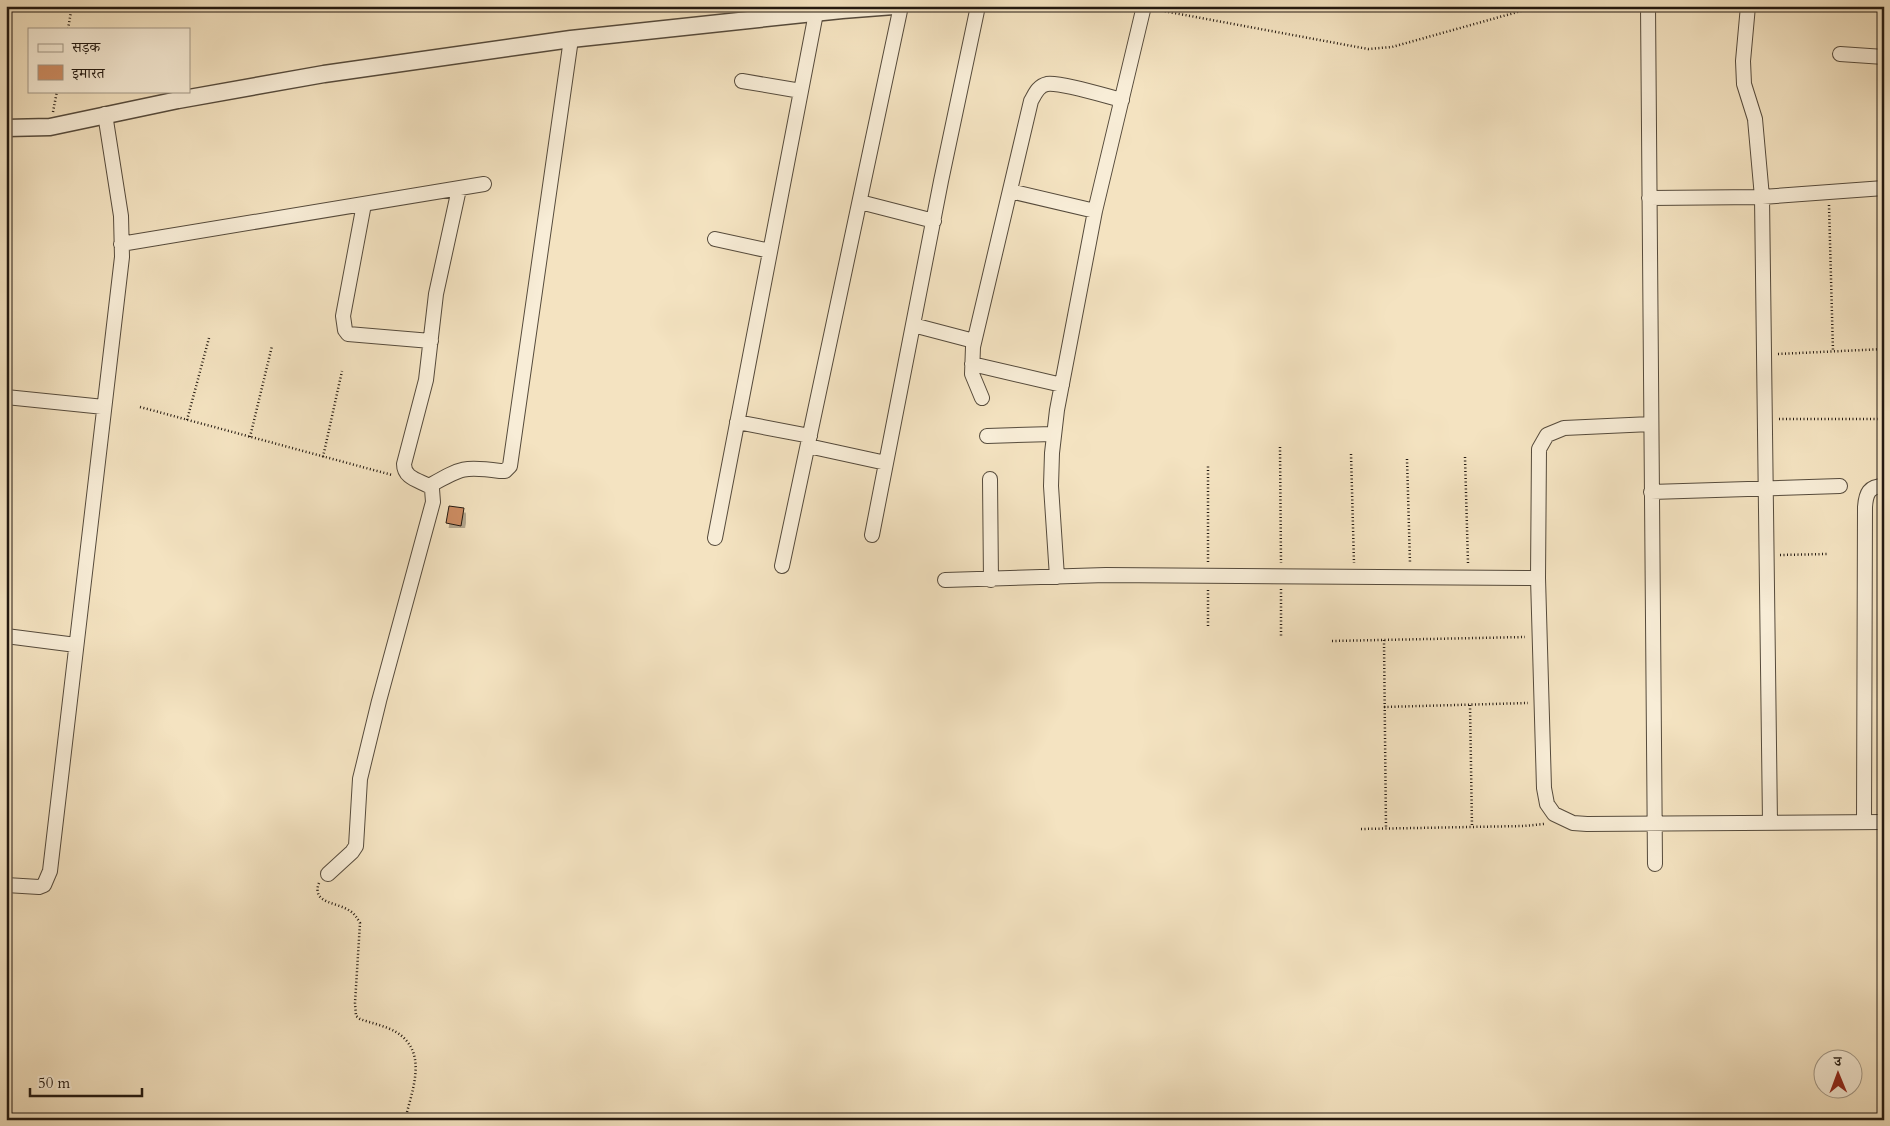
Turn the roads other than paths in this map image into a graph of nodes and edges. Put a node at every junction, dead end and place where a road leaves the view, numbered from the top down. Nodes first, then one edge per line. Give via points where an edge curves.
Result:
1 (894, 6) edge
2 (901, 6) edge
3 (978, 6) edge
4 (1648, 6) edge
5 (1748, 6) edge
6 (1144, 7) edge
7 (816, 13) junction
8 (571, 39) junction
9 (1840, 54) dead end
10 (1884, 57) edge
11 (742, 81) dead end
12 (801, 91) junction
13 (1122, 100) junction
14 (105, 114) junction
15 (50, 127) junction
16 (6, 128) edge
17 (6, 136) edge
18 (484, 184) dead end
19 (459, 188) junction
20 (1884, 188) edge
21 (1010, 191) junction
22 (1762, 197) junction
23 (1649, 198) junction
24 (860, 202) junction
25 (364, 204) junction
26 (1095, 211) junction
27 (934, 221) junction
28 (715, 238) dead end
29 (121, 244) junction
30 (770, 251) junction
31 (913, 325) junction
32 (974, 340) junction
33 (431, 341) junction
34 (972, 364) junction
35 (1062, 384) junction
36 (6, 397) edge
37 (982, 398) dead end
38 (104, 408) junction
39 (737, 422) junction
40 (1651, 424) junction
41 (1054, 434) junction
42 (987, 436) dead end
43 (809, 441) junction
44 (886, 463) junction
45 (990, 479) dead end
46 (429, 486) junction
47 (1840, 486) dead end
48 (1884, 486) edge
49 (1766, 489) junction
50 (1652, 492) junction
51 (872, 535) dead end
52 (714, 538) dead end
53 (782, 566) dead end
54 (1057, 577) junction
55 (1538, 578) junction
56 (945, 580) dead end
57 (991, 580) junction
58 (6, 636) edge
59 (76, 644) junction
60 (1864, 822) junction
61 (1884, 822) edge
62 (1770, 823) junction
63 (1655, 824) junction
64 (1655, 864) dead end
65 (328, 874) road end
66 (6, 885) edge

1 - 7 street
2 - 24 street
3 - 27 street
4 - 23 street
5 - 22 street via 1744,84 1755,119
6 - 13 street
7 - 8 street
7 - 12 street
8 - 14 street via 324,74
8 - 46 street via 512,460 505,471 466,468
9 - 10 street
11 - 12 street
12 - 30 street
13 - 21 street via 1056,84 1041,87 1031,101
13 - 26 street
14 - 15 street
14 - 29 street via 121,216
15 - 16 street
15 - 17 street
18 - 19 street
19 - 25 street
19 - 33 street via 436,294
20 - 22 street
21 - 26 street
21 - 32 street
22 - 23 street
22 - 49 street
23 - 40 street
24 - 27 street
24 - 43 street
25 - 29 street
25 - 33 street via 343,316 345,330 348,334
26 - 35 street
27 - 31 street
28 - 30 street
29 - 38 street
30 - 39 street
31 - 32 street
31 - 44 street
32 - 34 street
33 - 46 street via 426,380 404,464 406,474
34 - 35 street
34 - 37 street via 972,374
35 - 41 street
36 - 38 street
38 - 59 street
39 - 43 street
39 - 52 street
40 - 50 street
40 - 55 street via 1564,428 1555,430 1543,440 1538,462
41 - 42 street
41 - 54 street via 1051,486
43 - 44 street
43 - 53 street
44 - 51 street
45 - 57 street
46 - 65 street via 433,502 360,779 356,846
47 - 49 street
48 - 60 street via 1869,490 1865,507
49 - 50 street
49 - 62 street
50 - 63 street
54 - 55 street via 1106,574
54 - 57 street
55 - 63 street via 1543,780 1547,804 1554,814 1573,823
56 - 57 street
58 - 59 street
59 - 66 street via 50,871 44,885 39,888
60 - 61 street
60 - 62 street
62 - 63 street
63 - 64 street

